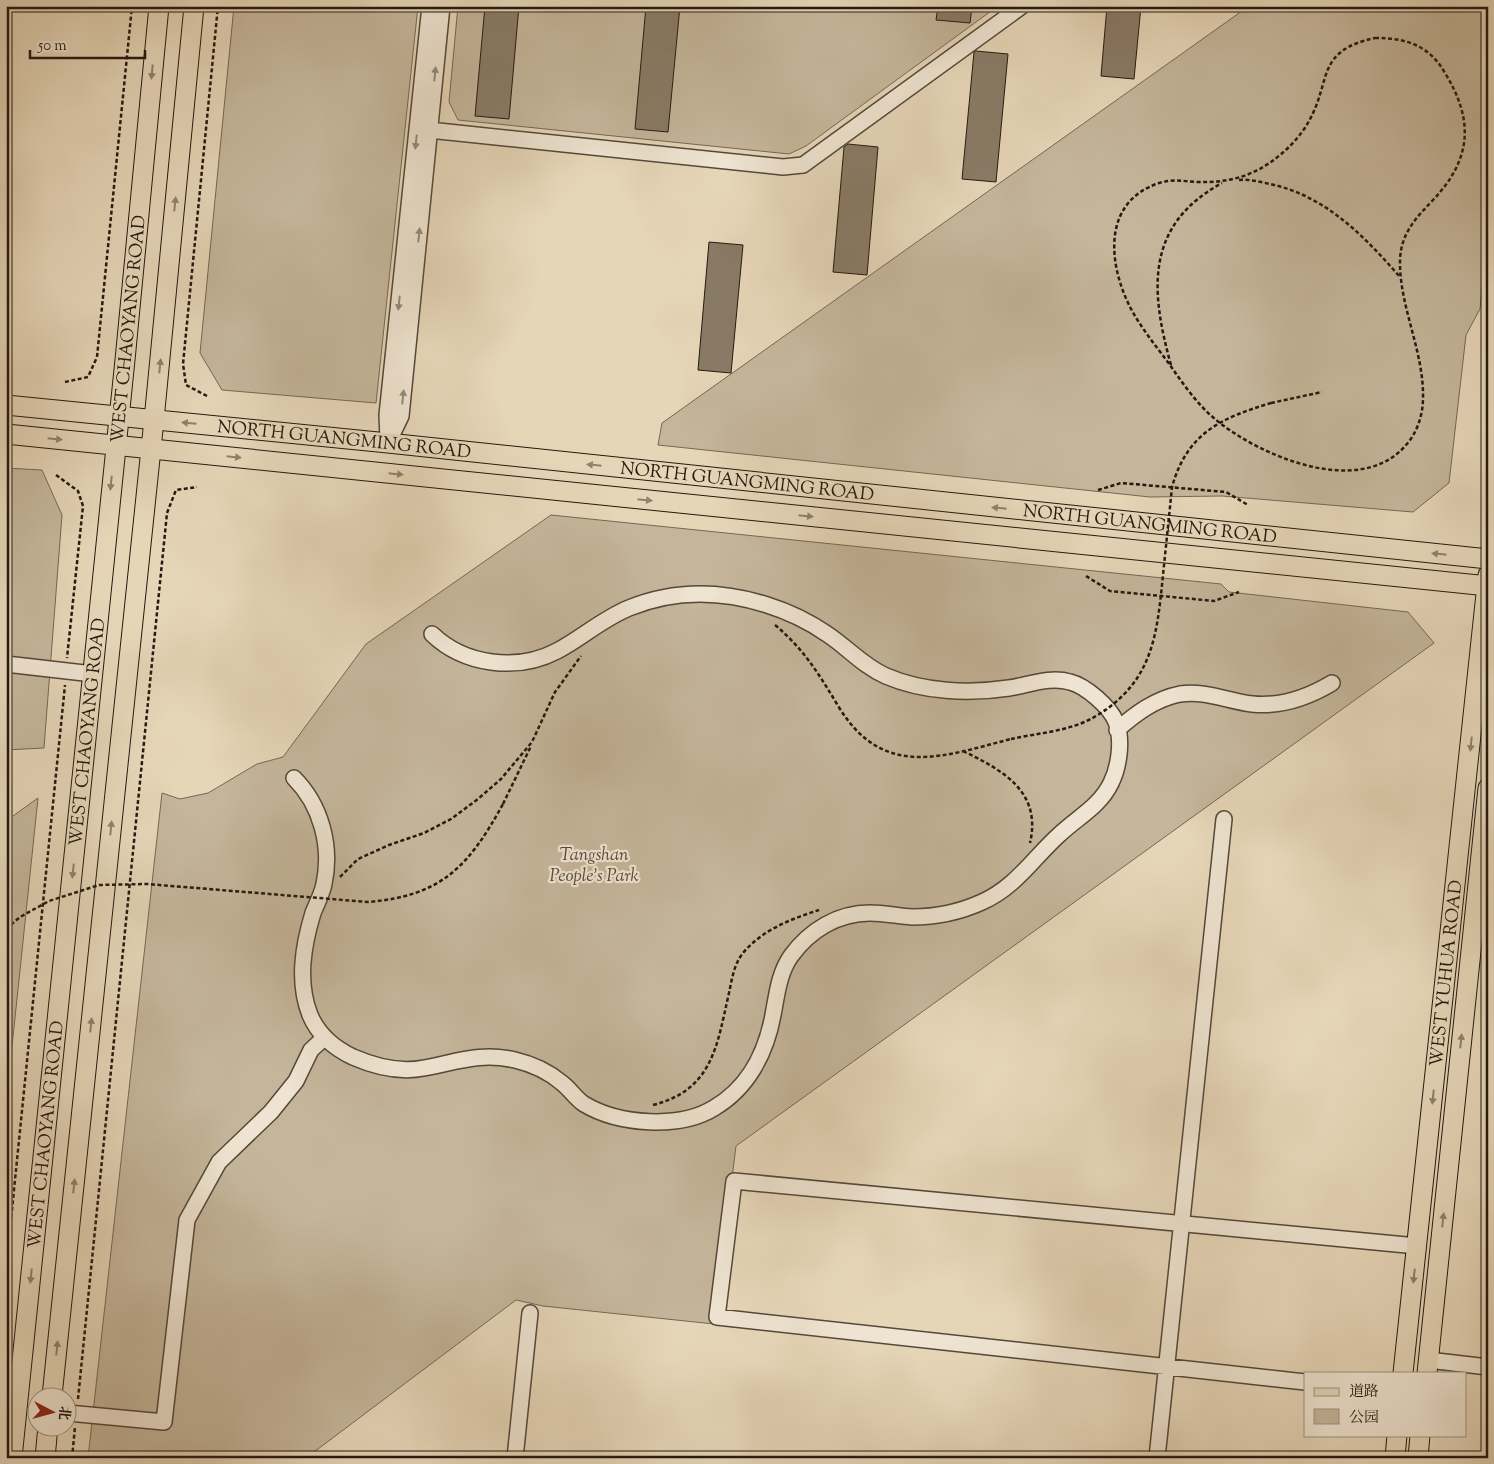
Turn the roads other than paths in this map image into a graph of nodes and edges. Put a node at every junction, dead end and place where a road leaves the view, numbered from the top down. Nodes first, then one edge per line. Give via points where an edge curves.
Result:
1 (159, 6) edge
2 (194, 6) edge
3 (430, 6) edge
4 (442, 6) edge
5 (1022, 6) edge
6 (429, 130) junction
7 (6, 405) edge
8 (119, 417) junction
9 (154, 420) junction
10 (6, 434) edge
11 (388, 443) junction
12 (116, 446) junction
13 (151, 449) junction
14 (1488, 559) edge
15 (1487, 582) edge
16 (432, 634) dead end
17 (6, 664) edge
18 (93, 674) junction
19 (1332, 683) dead end
20 (1117, 730) junction
21 (294, 778) dead end
22 (1488, 788) edge
23 (1224, 819) dead end
24 (324, 1038) junction
25 (1182, 1224) junction
26 (1418, 1246) junction
27 (530, 1313) dead end
28 (1427, 1366) edge
29 (1167, 1367) junction
30 (1488, 1367) edge
31 (1404, 1372) edge
32 (1304, 1382) edge
33 (53, 1386) edge
34 (78, 1414) edge
35 (47, 1436) edge
36 (1397, 1436) edge
37 (1420, 1436) edge
38 (12, 1458) edge
39 (45, 1458) edge
40 (515, 1458) edge
41 (1157, 1458) edge
42 (1395, 1458) edge
43 (1418, 1458) edge

1 -> 8 main road, WEST CHAOYANG ROAD
9 -> 2 main road, WEST CHAOYANG ROAD
3 -> 11 street via 387,415
6 -> 4 street
5 - 6 street via 803,165 783,168
11 -> 6 street via 401,416
7 - 8 main road, NORTH GUANGMING ROAD
8 - 9 main road, NORTH GUANGMING ROAD
8 - 12 main road, WEST CHAOYANG ROAD
11 -> 9 main road, NORTH GUANGMING ROAD
9 - 13 main road, WEST CHAOYANG ROAD
10 -> 12 main road, NORTH GUANGMING ROAD
14 -> 11 main road, NORTH GUANGMING ROAD
12 - 13 main road, NORTH GUANGMING ROAD
12 -> 18 main road, WEST CHAOYANG ROAD
13 -> 15 main road, NORTH GUANGMING ROAD
33 -> 13 main road, WEST CHAOYANG ROAD
15 -> 26 main road, WEST YUHUA ROAD
16 - 20 street via 464,656 493,662 527,661 554,652 628,608 654,600 700,594 733,597 775,608 826,633 883,675 903,682 929,688 975,691 1054,679 1073,682 1100,702 1116,722
17 - 18 street
18 -> 38 main road, WEST CHAOYANG ROAD
19 - 20 street via 1297,700 1274,704 1180,694 1151,704
20 - 24 street via 1118,760 1108,790 1098,803 1055,837 1012,884 998,894 958,911 936,916 869,913 840,917 802,943 787,961 781,977 769,1034 760,1059 732,1096 695,1118 657,1122 604,1112 582,1103 564,1084 520,1061 472,1057 421,1069 397,1070 375,1067 345,1054
21 - 24 street via 305,789 317,811 326,850 325,882 304,946 302,972 303,993 311,1019
28 -> 22 main road, WEST YUHUA ROAD
23 - 25 street
24 - 34 street via 311,1050 296,1081 276,1106 219,1162 187,1220 164,1422
25 - 26 street
25 - 29 street
25 - 29 street via 734,1181 717,1317
26 -> 31 main road, WEST YUHUA ROAD
27 - 40 street
28 - 30 street
29 - 32 street
29 - 41 street
35 - 39 main road
36 - 42 main road
37 - 43 main road

